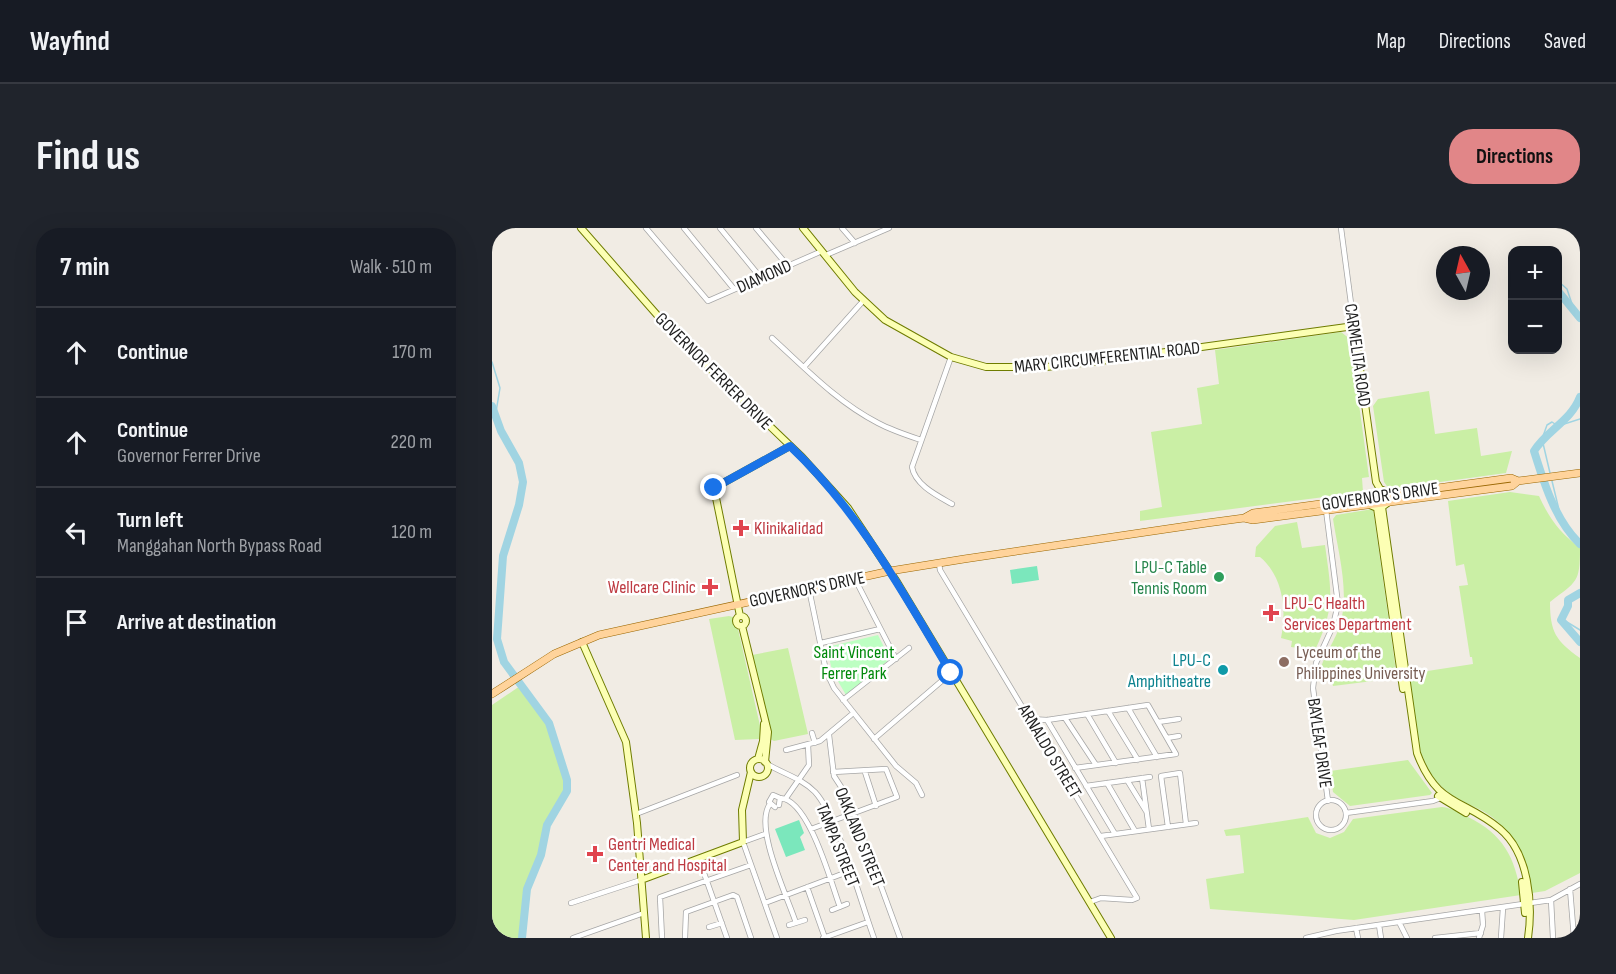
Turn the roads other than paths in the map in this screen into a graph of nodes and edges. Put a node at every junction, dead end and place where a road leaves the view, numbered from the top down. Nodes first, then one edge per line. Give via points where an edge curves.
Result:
1 (581, 228) edge
2 (646, 228) edge
3 (684, 228) edge
4 (720, 228) edge
5 (756, 228) edge
6 (803, 228) edge
7 (842, 228) edge
8 (889, 228) edge
9 (1341, 228) edge
10 (879, 230) edge
11 (855, 243) junction
12 (824, 253) junction
13 (788, 266) junction
14 (761, 278) junction
15 (734, 289) junction
16 (864, 300) junction
17 (1354, 326) junction
18 (772, 338) dead end
19 (951, 357) junction
20 (804, 367) junction
21 (921, 440) junction
22 (790, 446) junction
23 (1580, 473) edge
24 (1376, 482) junction
25 (1514, 482) junction
26 (1394, 494) junction
27 (1359, 499) junction
28 (1389, 502) junction
29 (952, 504) dead end
30 (1368, 505) junction
31 (1326, 510) junction
32 (1244, 518) junction
33 (939, 563) junction
34 (890, 571) junction
35 (855, 579) junction
36 (809, 589) junction
37 (738, 604) junction
38 (880, 629) junction
39 (582, 642) junction
40 (821, 644) junction
41 (909, 648) dead end
42 (896, 659) junction
43 (951, 673) junction
44 (492, 694) edge
45 (843, 700) junction
46 (1128, 708) junction
47 (1108, 711) junction
48 (1087, 714) junction
49 (851, 715) dead end
50 (1065, 718) junction
51 (1030, 719) junction
52 (1179, 719) dead end
53 (1047, 720) junction
54 (1158, 722) junction
55 (764, 723) junction
56 (812, 733) dead end
57 (829, 735) junction
58 (1179, 736) dead end
59 (1167, 738) junction
60 (874, 739) junction
61 (815, 743) junction
62 (808, 745) junction
63 (786, 750) dead end
64 (1157, 757) junction
65 (758, 759) junction
66 (1137, 760) junction
67 (1116, 763) junction
68 (1096, 765) junction
69 (767, 766) junction
70 (1075, 768) junction
71 (833, 772) junction
72 (865, 772) junction
73 (754, 774) junction
74 (737, 775) dead end
75 (1150, 777) dead end
76 (1142, 778) junction
77 (799, 779) junction
78 (1127, 780) junction
79 (1107, 783) junction
80 (1086, 786) junction
81 (922, 795) dead end
82 (1442, 797) junction
83 (783, 798) junction
84 (1328, 801) junction
85 (775, 805) junction
86 (876, 806) junction
87 (854, 813) junction
88 (1346, 813) junction
89 (636, 814) junction
90 (1147, 814) junction
91 (832, 821) junction
92 (1196, 823) dead end
93 (1186, 824) junction
94 (1168, 827) junction
95 (811, 829) junction
96 (1149, 830) junction
97 (1136, 831) junction
98 (765, 834) junction
99 (1115, 834) junction
100 (1101, 836) junction
101 (743, 842) junction
102 (699, 859) junction
103 (751, 865) junction
104 (850, 871) junction
105 (829, 879) junction
106 (641, 880) junction
107 (707, 880) junction
108 (1580, 884) edge
109 (807, 887) junction
110 (1570, 890) junction
111 (787, 895) junction
112 (1551, 900) junction
113 (714, 902) junction
114 (1090, 902) junction
115 (571, 903) dead end
116 (765, 903) junction
117 (847, 904) dead end
118 (1526, 904) junction
119 (840, 907) junction
120 (1503, 908) junction
121 (832, 910) dead end
122 (1482, 911) junction
123 (644, 913) junction
124 (805, 920) dead end
125 (868, 922) junction
126 (1400, 922) junction
127 (722, 923) junction
128 (796, 923) junction
129 (1379, 925) junction
130 (789, 926) dead end
131 (709, 927) dead end
132 (1356, 928) junction
133 (1336, 931) junction
134 (1480, 935) edge
135 (1316, 936) edge
136 (573, 938) edge
137 (646, 938) edge
138 (662, 938) edge
139 (686, 938) edge
140 (727, 938) edge
141 (751, 938) edge
142 (777, 938) edge
143 (824, 938) edge
144 (874, 938) edge
145 (899, 938) edge
146 (1111, 938) edge
147 (1306, 938) edge
148 (1337, 938) edge
149 (1358, 938) edge
150 (1381, 938) edge
151 (1407, 938) edge
152 (1436, 938) edge
153 (1501, 938) edge
154 (1527, 938) edge
155 (1553, 938) edge
156 (1574, 938) edge

1 - 22 street, GOVERNOR FERRER DRIVE via 672,332
2 - 15 street, DIAMOND via 706,300
3 - 15 street
4 - 14 street
5 - 13 street
6 - 12 street, MARY CIRCUMFERENTIAL ROAD
7 - 11 street
8 - 10 street, DIAMOND
9 - 17 street, CARMELITA ROAD
10 - 11 street, DIAMOND
11 - 12 street, DIAMOND
12 - 13 street, DIAMOND
12 - 16 street, MARY CIRCUMFERENTIAL ROAD
13 - 14 street, DIAMOND
14 - 15 street, DIAMOND
16 - 19 street, MARY CIRCUMFERENTIAL ROAD via 885,321
16 - 20 street
17 - 19 street, MARY CIRCUMFERENTIAL ROAD via 1046,367 986,367
17 - 24 street, CARMELITA ROAD
18 - 20 street
19 - 21 street
20 - 21 street via 876,422
21 - 29 street via 913,471 934,494
22 - 34 street, GOVERNOR FERRER DRIVE via 848,507
22 - 37 street via 714,488
23 - 25 main road, GOVERNOR'S DRIVE
24 - 26 street via 1380,489
24 - 27 street via 1374,490
25 - 26 main road, GOVERNOR'S DRIVE
25 - 28 main road, GOVERNOR'S DRIVE
26 - 27 main road, GOVERNOR'S DRIVE
27 - 32 main road, GOVERNOR'S DRIVE via 1253,513
28 - 30 main road, GOVERNOR'S DRIVE
28 - 82 street via 1382,507 1416,748 1426,775
30 - 31 main road, GOVERNOR'S DRIVE
30 - 82 street via 1377,508 1413,755 1427,783
31 - 32 main road, GOVERNOR'S DRIVE
31 - 84 street, BAYLEAF DRIVE via 1338,604 1312,679
32 - 33 main road, GOVERNOR'S DRIVE
33 - 34 main road, GOVERNOR'S DRIVE
33 - 51 street, ARNALDO STREET
34 - 35 main road, GOVERNOR'S DRIVE
34 - 43 street, GOVERNOR FERRER DRIVE
35 - 36 main road, GOVERNOR'S DRIVE
35 - 38 street
36 - 37 main road, GOVERNOR'S DRIVE
36 - 40 street
37 - 39 main road, GOVERNOR'S DRIVE
37 - 55 street via 740,616 736,621 742,626
38 - 40 street
38 - 42 street
39 - 44 main road, GOVERNOR'S DRIVE via 554,654
39 - 89 street via 626,742
40 - 45 street via 826,671
41 - 42 street
42 - 45 street
43 - 60 street
43 - 114 street, GOVERNOR FERRER DRIVE
45 - 60 street
46 - 47 street
46 - 54 street via 1148,705
46 - 64 street
47 - 48 street
47 - 66 street
48 - 50 street
48 - 67 street
49 - 57 street
50 - 53 street
50 - 68 street
51 - 53 street
51 - 100 street, ARNALDO STREET
52 - 54 street
53 - 70 street
54 - 59 street
55 - 65 street
55 - 69 street via 768,732
56 - 61 street
57 - 61 street
57 - 71 street, OAKLAND STREET
58 - 59 street
59 - 64 street via 1176,754
60 - 81 street via 916,783
61 - 62 street
62 - 63 street
62 - 77 street via 810,761
64 - 66 street
65 - 69 street
65 - 73 street via 751,764
66 - 67 street
67 - 68 street
68 - 70 street
69 - 73 street via 762,776
69 - 77 street, TAMPA STREET
70 - 80 street
71 - 72 street
71 - 87 street, OAKLAND STREET
72 - 86 street
72 - 86 street via 888,770 897,795
73 - 101 street via 742,810
74 - 89 street
75 - 76 street
76 - 78 street
76 - 90 street
77 - 83 street
77 - 91 street, TAMPA STREET via 822,801
78 - 79 street
78 - 90 street
79 - 80 street
79 - 97 street
80 - 99 street
82 - 88 street
82 - 118 street via 1488,824 1505,840 1519,867
83 - 85 street
83 - 85 street via 771,796
83 - 95 street via 803,814
84 - 88 street via 1340,803
84 - 88 street via 1317,813 1323,827 1340,827
85 - 98 street via 766,810
86 - 87 street
87 - 91 street
87 - 145 street, OAKLAND STREET
89 - 106 street
90 - 96 street
91 - 95 street
91 - 104 street, TAMPA STREET
92 - 93 street
93 - 94 street
93 - 94 street via 1180,773 1161,776
94 - 96 street
95 - 105 street
96 - 97 street
97 - 99 street
98 - 101 street
98 - 111 street
99 - 100 street
100 - 114 street, ARNALDO STREET via 1137,898 1101,898
101 - 102 street
101 - 103 street
102 - 106 street
102 - 107 street
103 - 107 street
103 - 116 street
104 - 105 street
104 - 125 street, TAMPA STREET
105 - 109 street
105 - 119 street
106 - 115 street
106 - 123 street
107 - 113 street
107 - 138 street via 660,897
108 - 110 street
109 - 111 street
109 - 143 street
110 - 112 street
110 - 156 street
111 - 116 street
111 - 128 street
112 - 118 street
112 - 155 street
113 - 127 street
113 - 139 street via 684,914
113 - 141 street via 736,896
114 - 146 street, GOVERNOR FERRER DRIVE
116 - 142 street
117 - 119 street
118 - 120 street
118 - 154 street
119 - 121 street
120 - 122 street
120 - 153 street
122 - 126 street
122 - 134 street
123 - 136 street
123 - 137 street
124 - 128 street
125 - 143 street
125 - 144 street, TAMPA STREET
126 - 129 street
126 - 151 street
127 - 131 street
127 - 140 street
128 - 130 street
129 - 132 street
129 - 150 street
132 - 133 street
132 - 149 street
133 - 135 street
133 - 148 street
134 - 152 street
135 - 147 street

